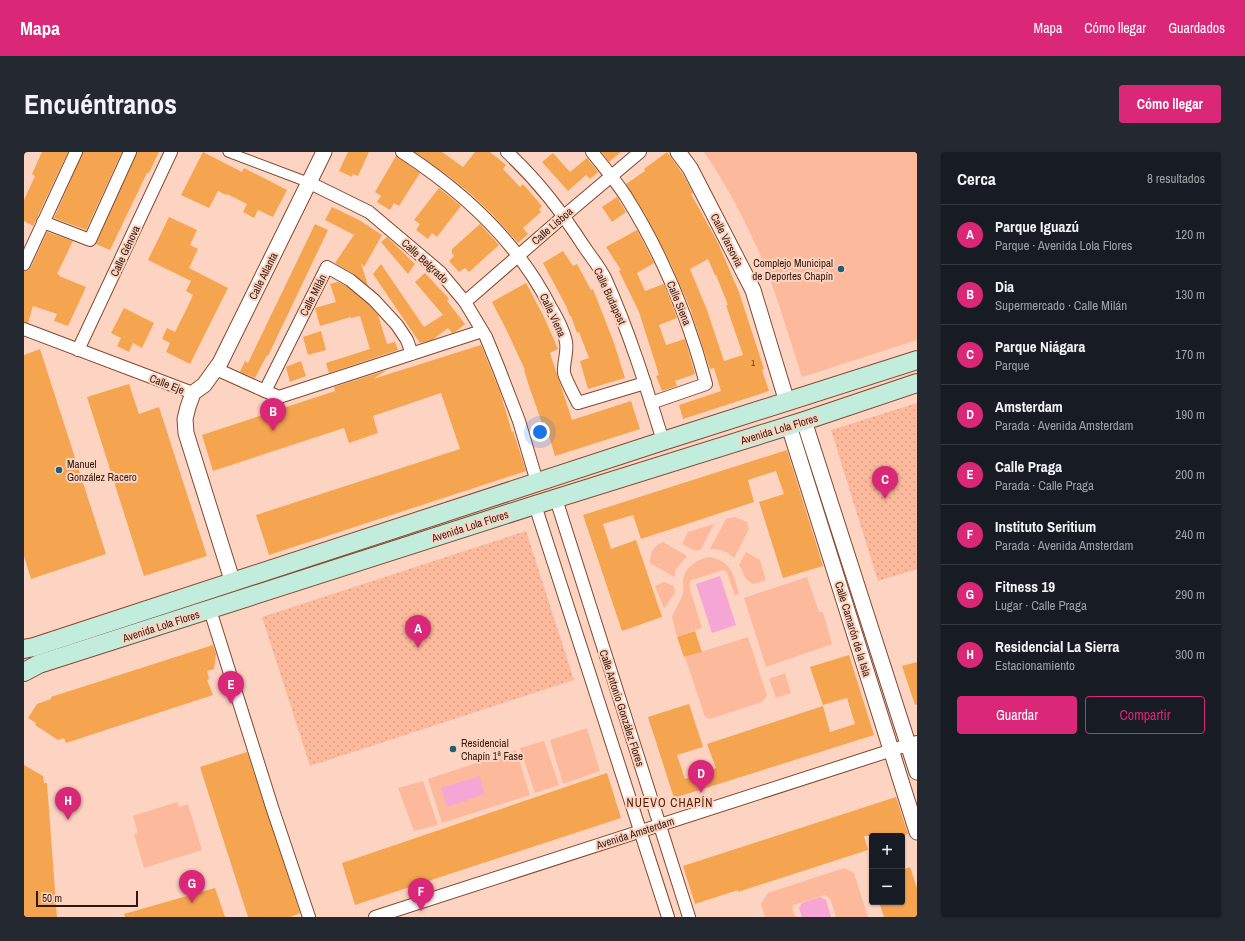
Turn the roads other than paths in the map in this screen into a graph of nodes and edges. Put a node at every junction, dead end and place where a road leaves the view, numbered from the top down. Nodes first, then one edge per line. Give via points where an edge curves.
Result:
1 (76, 152) edge
2 (130, 152) edge
3 (172, 152) edge
4 (228, 152) edge
5 (324, 152) edge
6 (402, 152) edge
7 (507, 152) edge
8 (592, 152) edge
9 (640, 152) edge
10 (678, 152) edge
11 (611, 177) junction
12 (310, 183) junction
13 (564, 216) junction
14 (43, 222) junction
15 (518, 256) junction
16 (24, 264) edge
17 (465, 302) junction
18 (24, 330) edge
19 (482, 331) junction
20 (78, 350) junction
21 (412, 354) junction
22 (917, 360) edge
23 (216, 369) junction
24 (645, 383) junction
25 (917, 384) edge
26 (265, 391) junction
27 (193, 393) junction
28 (787, 402) junction
29 (651, 403) junction
30 (796, 423) junction
31 (663, 441) junction
32 (537, 482) junction
33 (556, 499) junction
34 (535, 505) junction
35 (233, 583) junction
36 (210, 610) junction
37 (24, 649) edge
38 (24, 672) edge
39 (913, 744) edge
40 (891, 751) junction
41 (917, 772) edge
42 (659, 826) junction
43 (641, 831) junction
44 (917, 832) edge
45 (309, 917) edge
46 (375, 917) edge
47 (668, 917) edge
48 (689, 917) edge

1 - 14 street
2 - 14 street via 90,240
3 - 20 street, Calle Génova
4 - 12 street, Calle Belgrado
5 - 12 street, Calle Atlanta
6 - 15 street via 429,170 475,208
7 - 13 street, Calle Budapest via 537,182
8 - 11 street
9 - 11 street, Calle Lisboa
10 - 28 street, Calle Varsovia via 690,168 753,290
11 - 13 street, Calle Lisboa
11 - 29 street, Calle Siena via 658,252 696,344 706,384
12 - 17 street, Calle Belgrado via 369,212 440,272
12 - 23 street, Calle Atlanta
13 - 15 street, Calle Lisboa
13 - 24 street, Calle Budapest via 604,277 623,320
14 - 16 street
15 - 17 street, Calle Lisboa
15 - 24 street, Calle Viena via 539,284 555,314 566,343 564,373 578,404
17 - 19 street, Calle Belgrado
18 - 20 street, Calle Eje
19 - 21 street
19 - 32 street, Calle Belgrado via 519,421
20 - 27 street, Calle Eje
21 - 26 street via 279,397
21 - 26 street, Calle Milán via 408,340 374,300 350,280 327,267
22 - 28 main road, Avenida Lola Flores
23 - 26 street
23 - 27 street, Calle Atlanta via 204,385
24 - 29 street, Calle Budapest
25 - 30 main road, Avenida Lola Flores
27 - 35 street, Calle Eje via 185,419 186,433
28 - 31 main road, Avenida Lola Flores
29 - 31 street, Calle Budapest
30 - 33 main road, Avenida Lola Flores
30 - 39 street, Calle Camarón de la Isla
30 - 40 street, Calle Camarón de la Isla
31 - 32 main road, Avenida Lola Flores
32 - 35 main road, Avenida Lola Flores
33 - 34 main road, Avenida Lola Flores
33 - 42 street, Calle Antonio González Flores
34 - 36 main road, Avenida Lola Flores
34 - 43 street, Calle Antonio González Flores
35 - 37 main road, Avenida Lola Flores via 34,648
36 - 38 main road, Avenida Lola Flores via 39,664
36 - 45 street
39 - 40 street, Avenida Amsterdam
39 - 41 street, Calle Camarón de la Isla
40 - 42 street, Avenida Amsterdam
40 - 44 street, Calle Camarón de la Isla
42 - 43 street, Avenida Amsterdam
42 - 48 street, Calle Antonio González Flores
43 - 46 street, Avenida Amsterdam
43 - 47 street, Calle Antonio González Flores

